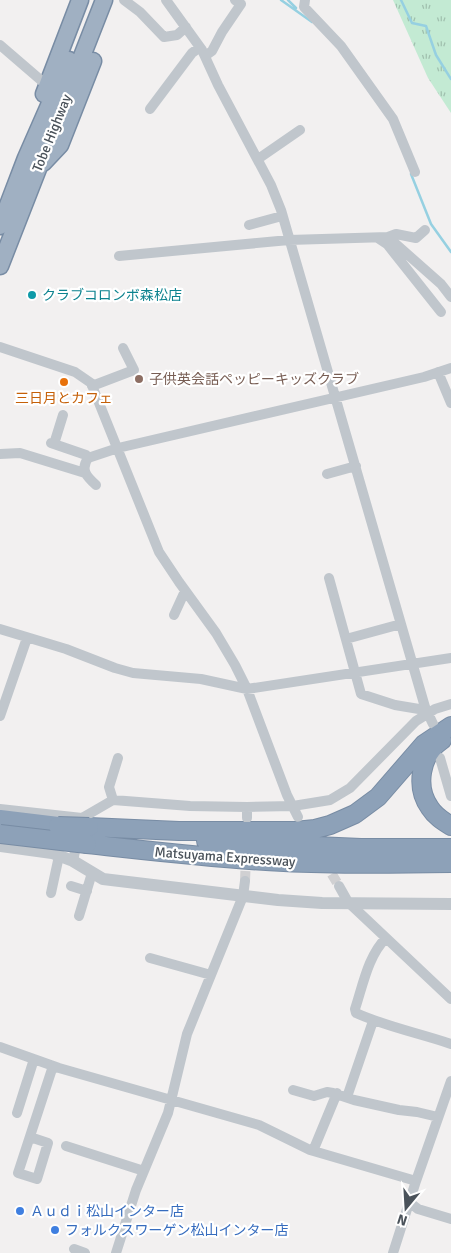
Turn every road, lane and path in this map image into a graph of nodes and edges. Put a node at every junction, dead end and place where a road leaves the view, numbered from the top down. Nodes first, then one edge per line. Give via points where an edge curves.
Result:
1 (104, 0) edge
2 (116, 0) edge
3 (124, 0) edge
4 (166, 0) edge
5 (235, 0) edge
6 (80, 1) edge
7 (302, 2) edge
8 (186, 27) junction
9 (83, 41) junction
10 (0, 45) edge
11 (202, 51) junction
12 (47, 84) junction
13 (150, 109) dead end
14 (300, 130) dead end
15 (258, 159) junction
16 (31, 164) junction
17 (415, 172) dead end
18 (282, 216) junction
19 (248, 225) dead end
20 (0, 226) edge
21 (425, 230) dead end
22 (388, 237) junction
23 (377, 238) junction
24 (289, 240) junction
25 (119, 256) dead end
26 (0, 266) edge
27 (451, 297) edge
28 (441, 312) dead end
29 (0, 347) edge
30 (123, 348) dead end
31 (451, 368) edge
32 (438, 372) junction
33 (92, 386) junction
34 (336, 398) junction
35 (451, 404) edge
36 (63, 415) dead end
37 (118, 448) junction
38 (0, 454) edge
39 (88, 458) junction
40 (356, 466) junction
41 (85, 473) junction
42 (327, 474) dead end
43 (96, 485) dead end
44 (329, 578) dead end
45 (185, 591) junction
46 (174, 614) dead end
47 (401, 624) junction
48 (0, 629) edge
49 (27, 638) junction
50 (346, 639) junction
51 (451, 658) edge
52 (413, 663) junction
53 (355, 672) junction
54 (247, 689) junction
55 (451, 704) edge
56 (428, 713) junction
57 (0, 716) edge
58 (433, 724) dead end
59 (451, 726) edge
60 (451, 735) edge
61 (118, 758) dead end
62 (440, 758) dead end
63 (451, 796) edge
64 (113, 800) junction
65 (293, 806) junction
66 (247, 807) junction
67 (0, 809) edge
68 (298, 817) dead end
69 (247, 818) dead end
70 (0, 819) edge
71 (451, 826) edge
72 (86, 830) junction
73 (0, 834) edge
74 (0, 846) edge
75 (451, 848) edge
76 (60, 856) junction
77 (72, 861) junction
78 (451, 863) edge
79 (405, 864) junction
80 (451, 870) edge
81 (92, 873) junction
82 (245, 881) tunnel mouth
83 (71, 886) dead end
84 (339, 886) tunnel mouth
85 (87, 891) junction
86 (51, 893) dead end
87 (243, 896) junction
88 (348, 902) junction
89 (451, 904) edge
90 (79, 916) dead end
91 (386, 938) junction
92 (150, 958) dead end
93 (211, 975) junction
94 (451, 999) edge
95 (373, 1021) junction
96 (451, 1044) edge
97 (0, 1047) edge
98 (34, 1059) junction
99 (53, 1066) junction
100 (451, 1081) edge
101 (293, 1090) dead end
102 (342, 1095) junction
103 (171, 1101) junction
104 (17, 1113) dead end
105 (439, 1115) junction
106 (451, 1117) edge
107 (30, 1137) dead end
108 (66, 1146) dead end
109 (313, 1151) junction
110 (144, 1171) junction
111 (416, 1181) junction
112 (409, 1202) junction
113 (451, 1219) edge
114 (74, 1250) dead end
115 (85, 1253) edge
116 (116, 1253) edge
117 (393, 1253) edge

1 - 9 highway, Tobe Highway
2 - 16 highway via 60,145
3 - 8 street via 164,37 177,35
4 - 8 street
5 - 11 street via 241,4 212,51
6 - 9 highway, Tobe Highway
6 - 12 highway
7 - 17 street via 341,46 393,120
8 - 11 street
9 - 16 highway, Tobe Highway
10 - 12 street
11 - 13 street via 192,53
11 - 15 street
12 - 16 highway via 30,130
14 - 15 street
15 - 18 street
16 - 20 highway, Tobe Highway
16 - 26 highway, Tobe Highway
18 - 19 street
18 - 24 street
21 - 22 street via 416,238 396,234
22 - 23 street
22 - 27 street via 441,284
23 - 24 street
23 - 28 street via 388,244
24 - 25 street
24 - 34 street
29 - 33 street via 75,372
30 - 33 street via 134,370
31 - 32 street
32 - 34 street
32 - 35 street
33 - 37 street
34 - 37 street
34 - 40 street
36 - 39 street via 52,443
37 - 39 street
37 - 45 street via 159,552
38 - 41 street via 20,453
39 - 41 street
40 - 42 street
40 - 47 street
41 - 43 street
44 - 50 street
45 - 46 street
45 - 54 street via 216,633
47 - 50 street
47 - 52 street
48 - 49 street
49 - 54 street via 133,673 201,679
49 - 57 street
50 - 53 street
51 - 52 street
52 - 53 street
52 - 56 street
53 - 54 street
53 - 56 street via 361,694
54 - 65 street
55 - 56 street
56 - 58 street
56 - 65 street via 404,732 350,788 330,800
59 - 72 highway via 424,744 378,797 355,814 330,825 294,831
60 - 71 highway via 439,742 424,762 421,782 430,809
61 - 64 street via 109,786
62 - 63 street
64 - 66 street
64 - 72 street
65 - 66 street
65 - 68 street
66 - 69 street
67 - 72 street
70 - 72 highway, bridge
72 - 73 highway, Matsuyama Expressway, bridge
72 - 75 highway, Matsuyama Expressway via 230,843
72 - 77 street
72 - 79 highway, Matsuyama Expressway via 219,858
74 - 76 street
76 - 77 street
76 - 86 street
77 - 81 street
78 - 79 highway, Matsuyama Expressway
79 - 80 highway
81 - 85 street
81 - 87 street via 103,879
82 - 87 street
83 - 85 street
84 - 88 street
85 - 90 street
87 - 88 street
87 - 93 street
88 - 89 street
88 - 91 street
91 - 94 street
91 - 95 street via 369,966 355,1009 356,1014
92 - 93 street
93 - 103 street via 187,1034
95 - 96 street
95 - 102 street
97 - 98 street
98 - 99 street
98 - 104 street
99 - 103 street
99 - 107 street
100 - 105 street
101 - 102 street via 314,1096 327,1092
102 - 105 street via 399,1110
102 - 109 street
103 - 109 street via 258,1125
103 - 110 street
105 - 106 street
105 - 111 street
108 - 110 street
109 - 111 street
110 - 116 street
111 - 112 street
112 - 113 street via 418,1209
112 - 117 street
114 - 115 street

